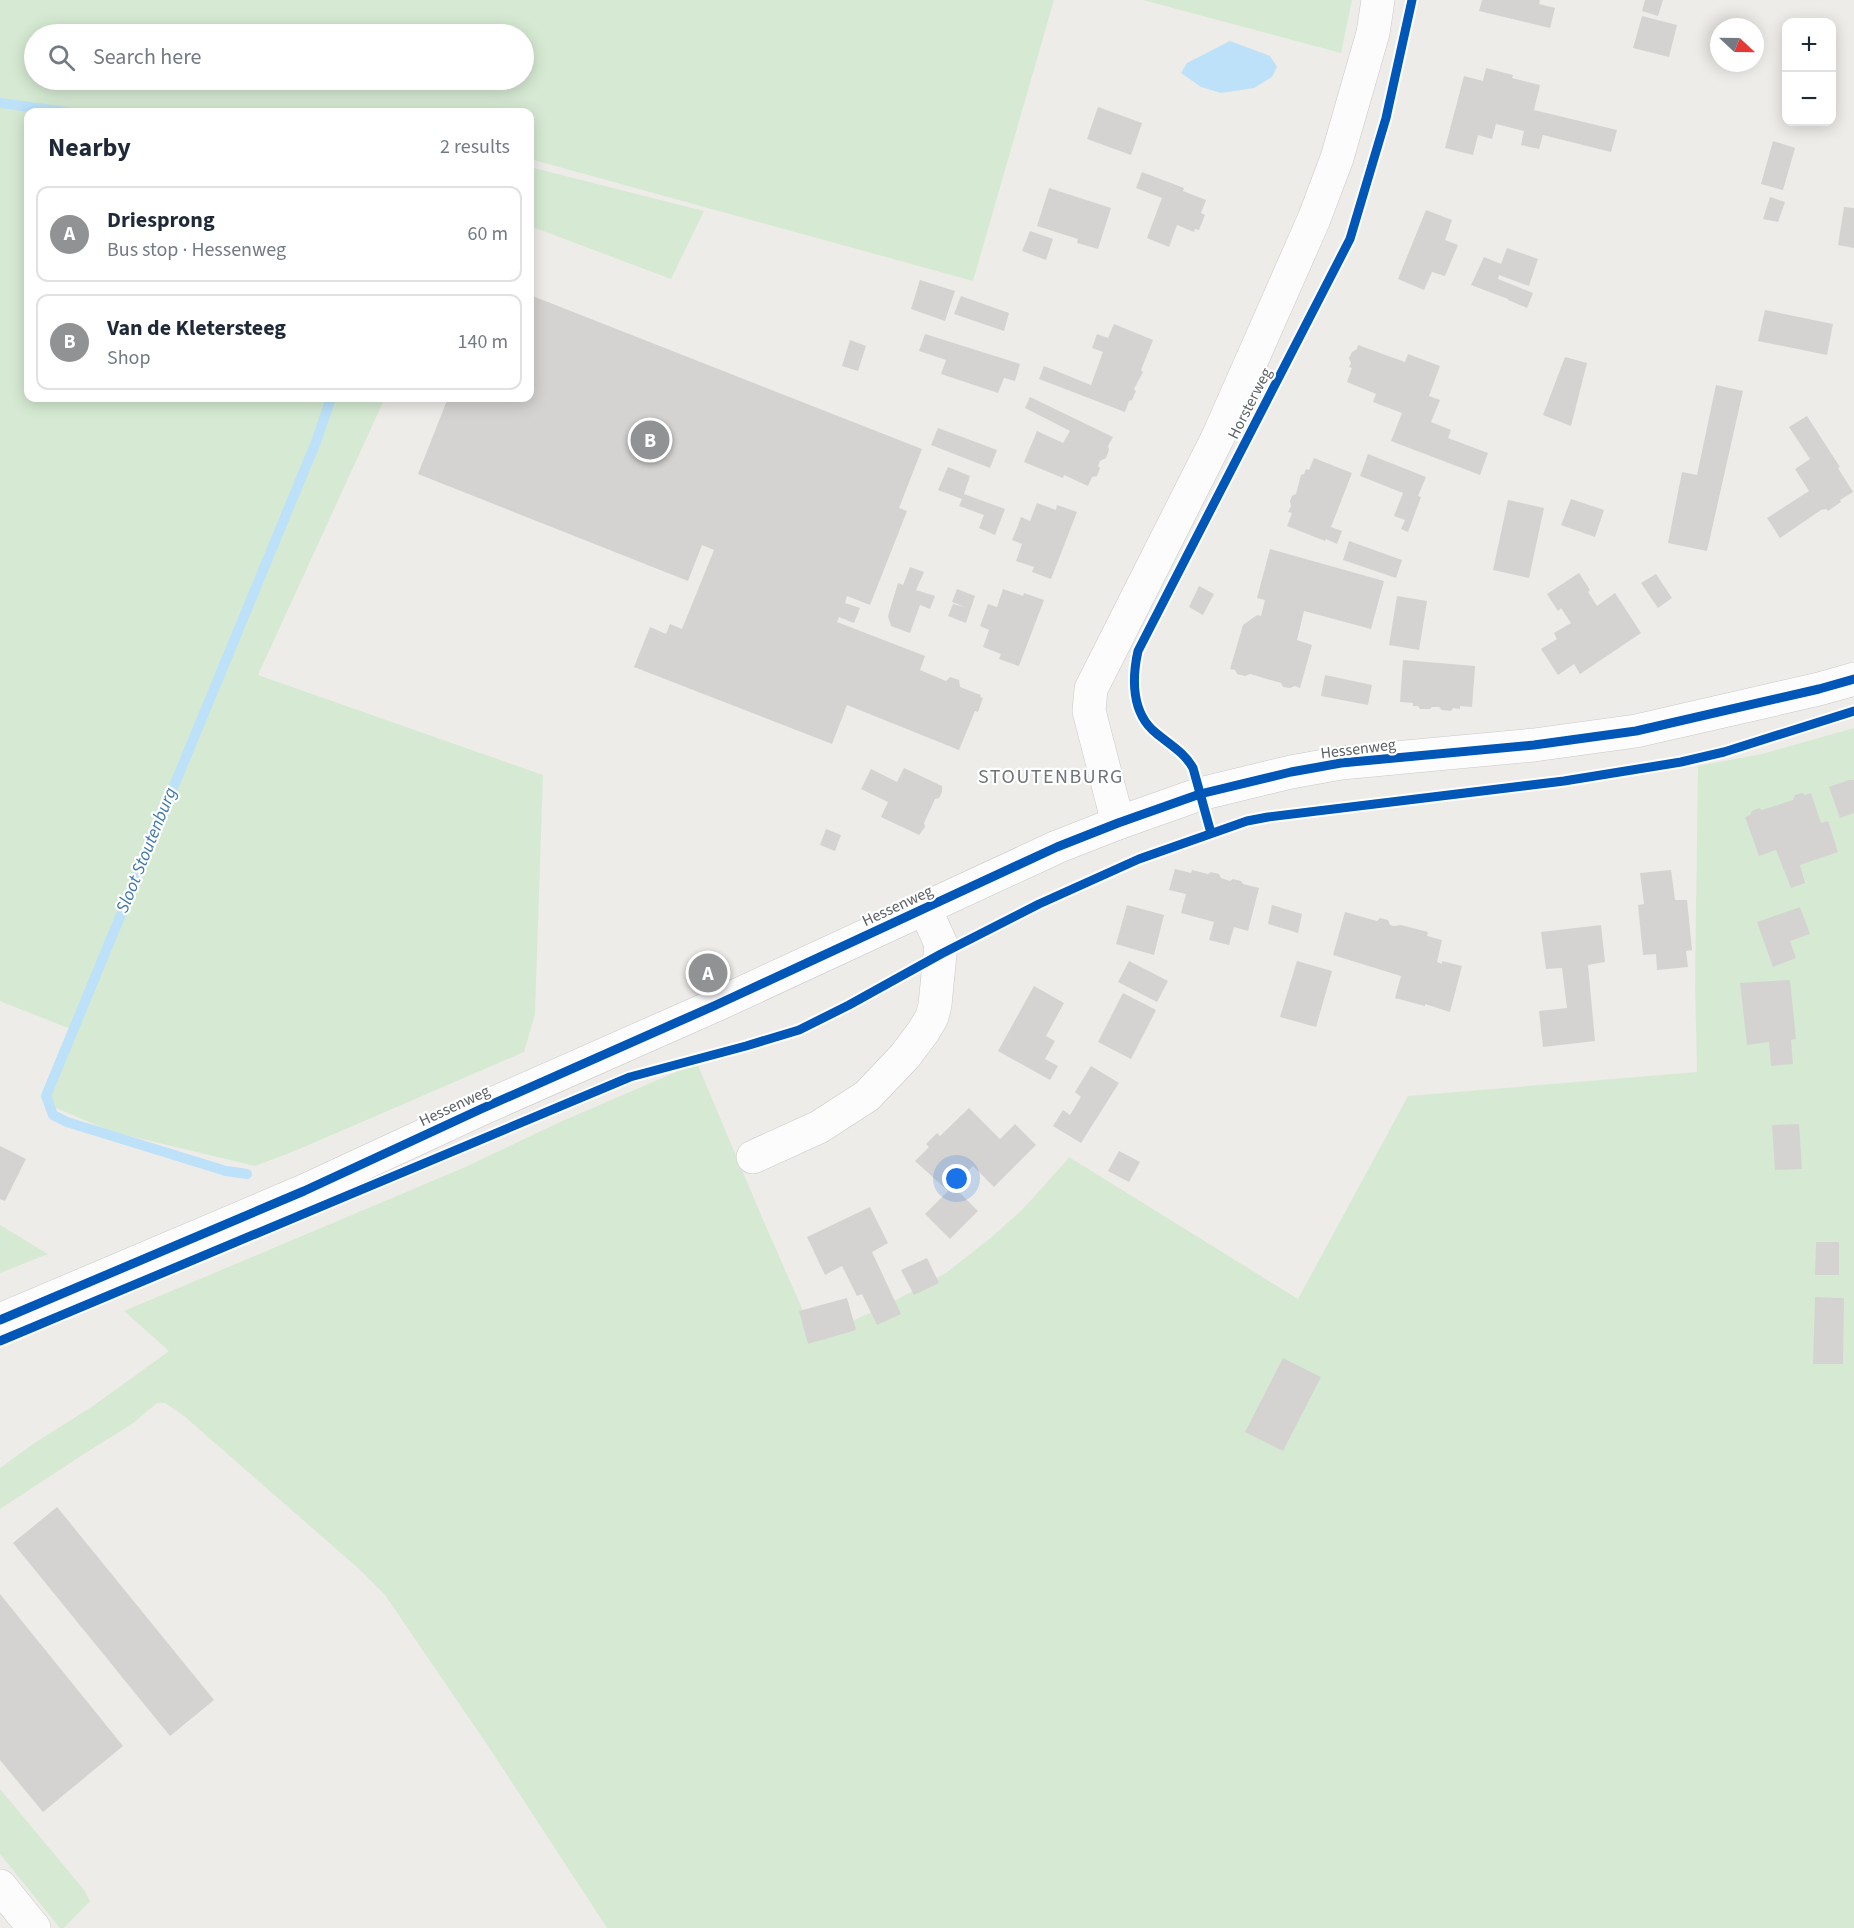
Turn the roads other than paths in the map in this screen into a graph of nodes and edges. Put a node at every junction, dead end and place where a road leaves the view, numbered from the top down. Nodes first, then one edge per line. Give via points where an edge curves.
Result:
1 (1378, 0) edge
2 (1854, 679) edge
3 (1118, 823) junction
4 (925, 909) junction
5 (753, 1157) dead end
6 (0, 1320) edge
7 (0, 1886) edge
8 (34, 1928) edge

1 - 3 street, Horsterweg via 1373,33 1337,158 1314,219 1218,437 1091,689 1089,711
2 - 3 street, Hessenweg via 1626,733 1534,746 1341,763 1291,772 1200,794
3 - 4 street, Hessenweg
4 - 5 street, Hessenweg via 941,944 941,954 932,1017 923,1032 867,1096 819,1127
4 - 6 street, Hessenweg via 304,1191
7 - 8 street

